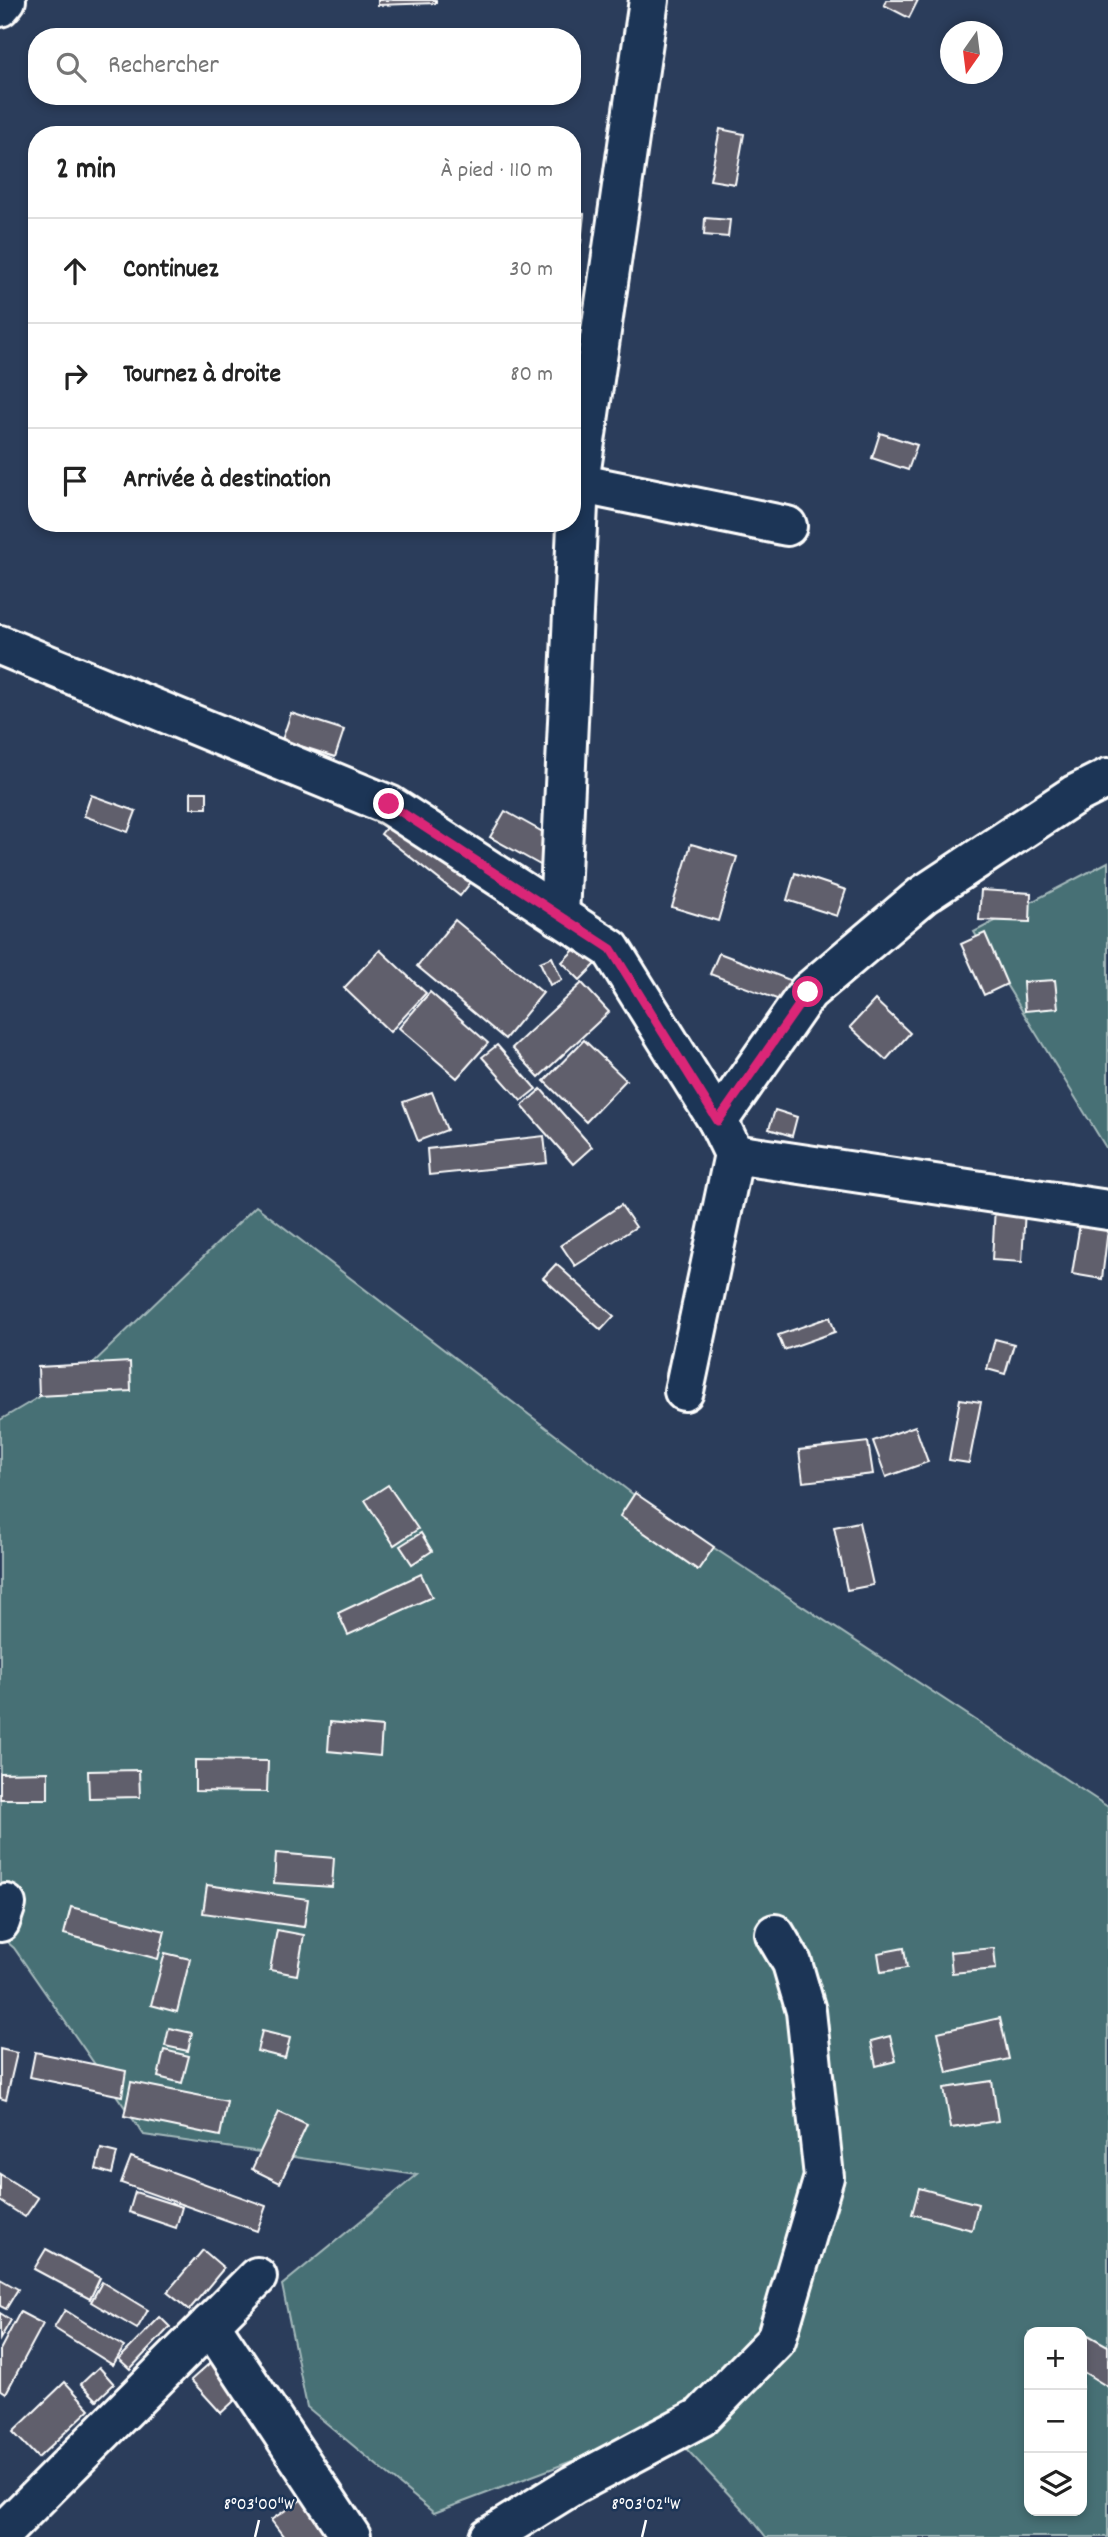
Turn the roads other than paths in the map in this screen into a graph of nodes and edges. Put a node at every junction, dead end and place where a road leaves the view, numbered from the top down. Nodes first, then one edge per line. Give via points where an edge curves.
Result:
1 (6, 0) edge
2 (649, 0) edge
3 (0, 7) edge
4 (581, 444) edge
5 (581, 484) edge
6 (787, 526) dead end
7 (573, 532) edge
8 (0, 645) edge
9 (1108, 778) edge
10 (559, 916) junction
11 (726, 1138) junction
12 (1108, 1210) edge
13 (684, 1391) dead end
14 (775, 1934) dead end
15 (257, 2277) dead end
16 (210, 2323) junction
17 (0, 2535) edge
18 (351, 2537) edge
19 (489, 2537) edge

1 - 3 street
2 - 4 street
5 - 6 street
7 - 10 street
8 - 10 street via 389,804
9 - 11 street via 1074,794 923,895 808,992
10 - 11 street via 611,949
11 - 12 street
11 - 13 street
14 - 19 street via 792,1963 806,2011 824,2177 776,2340 701,2417 573,2485
15 - 16 street
16 - 17 street
16 - 18 street

